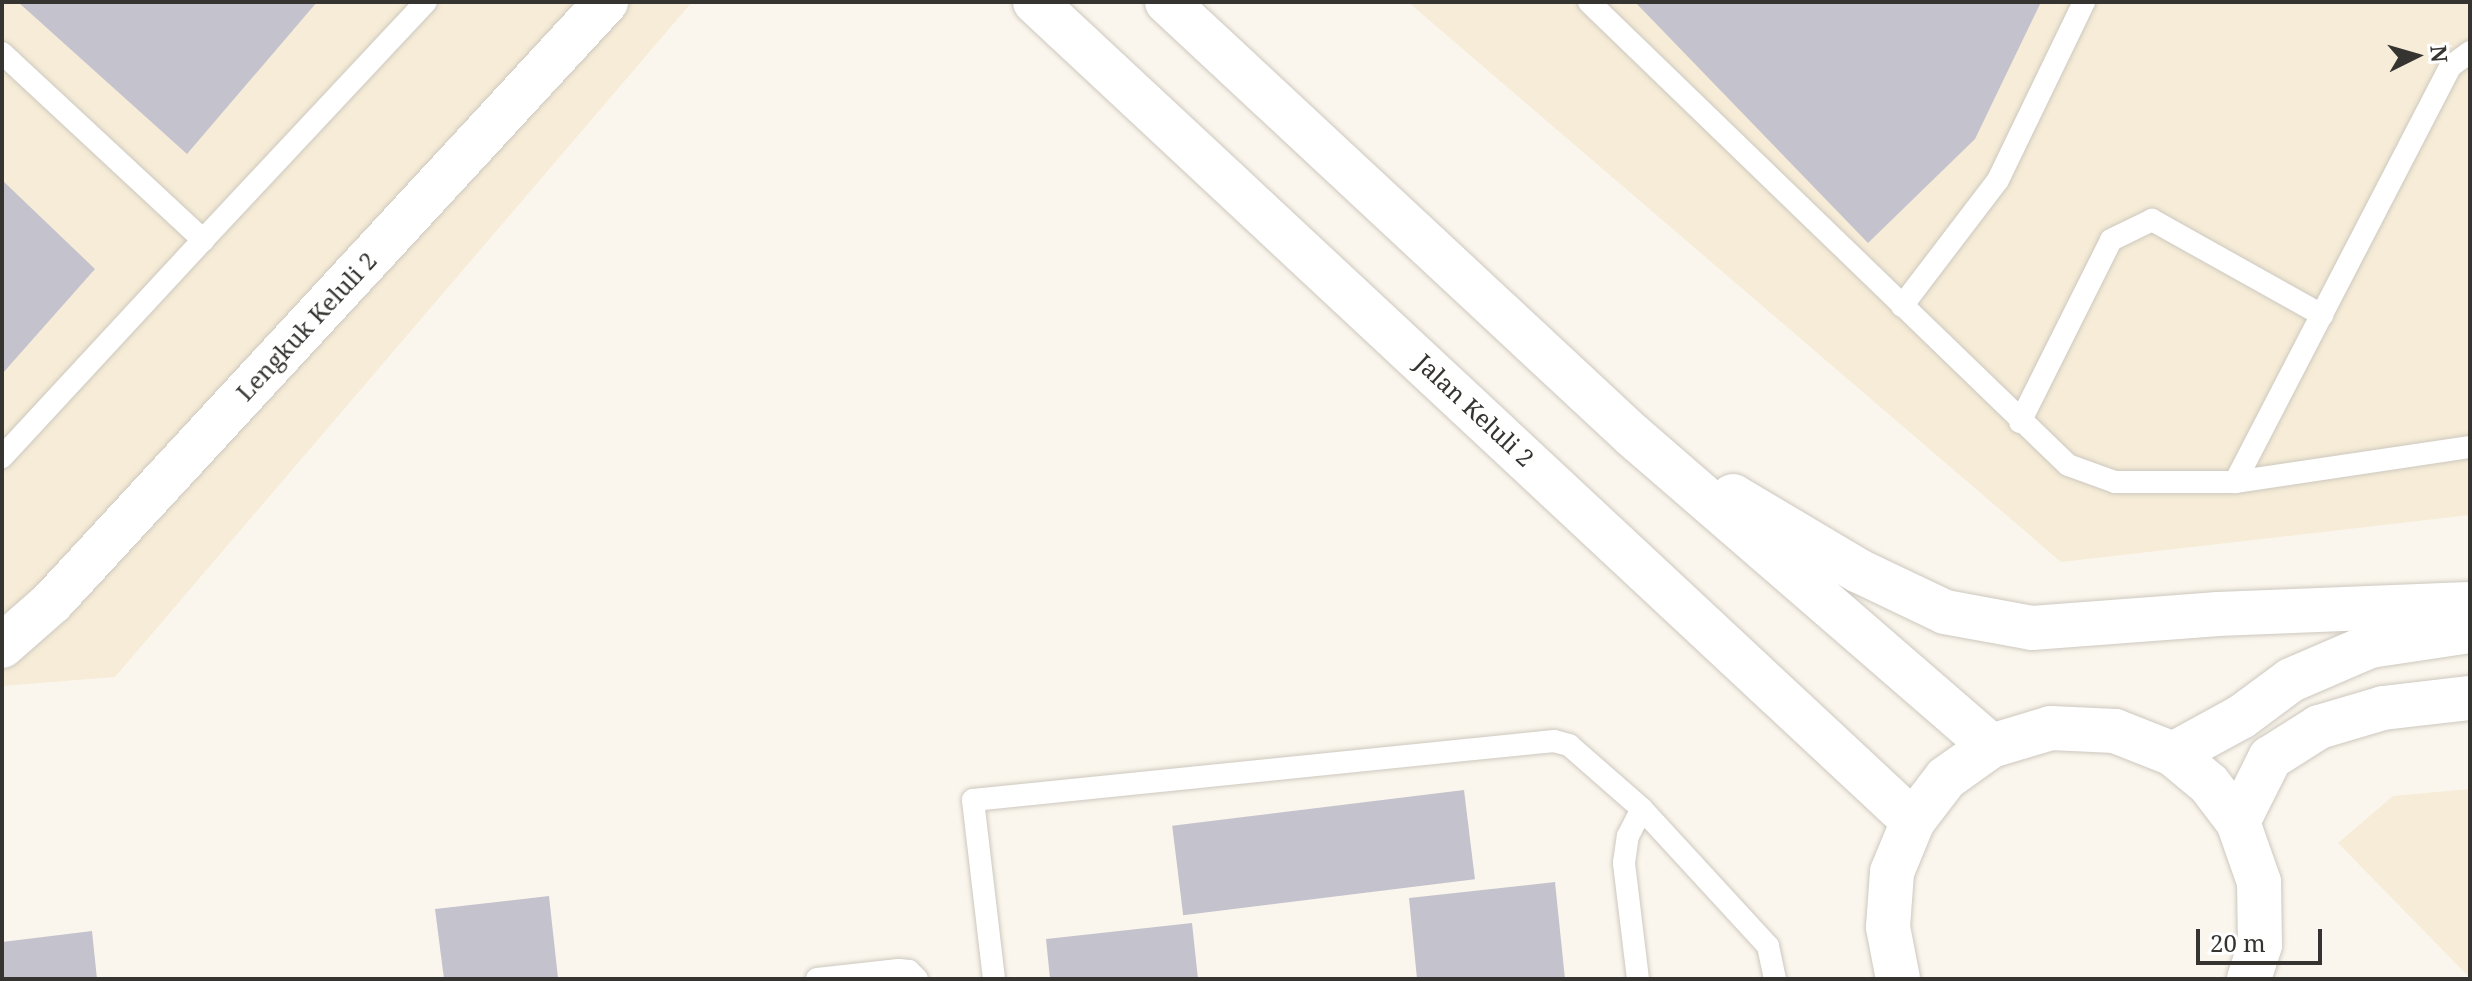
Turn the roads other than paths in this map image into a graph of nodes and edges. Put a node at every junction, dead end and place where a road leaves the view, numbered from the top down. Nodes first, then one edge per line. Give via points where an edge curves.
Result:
1 (426, 2) edge
2 (606, 2) edge
3 (1035, 2) edge
4 (1589, 2) edge
5 (2084, 2) edge
6 (1172, 5) edge
7 (2470, 52) edge
8 (2, 53) edge
9 (203, 240) junction
10 (1902, 306) junction
11 (2322, 315) junction
12 (2020, 422) junction
13 (1632, 435) junction
14 (2470, 447) edge
15 (2, 457) edge
16 (2235, 482) junction
17 (2470, 604) edge
18 (2470, 631) edge
19 (2, 646) edge
20 (2470, 698) edge
21 (1991, 746) junction
22 (2173, 754) junction
23 (1642, 809) junction
24 (1913, 821) junction
25 (2238, 822) junction
26 (1888, 927) junction
27 (817, 979) edge
28 (917, 979) edge
29 (994, 979) edge
30 (1638, 979) edge
31 (1775, 979) edge
32 (1881, 979) edge
33 (1898, 979) edge
34 (2249, 979) edge

1 - 9 lane
2 - 19 street, Lengkuk Keluli 2 via 52,602
3 - 24 street, Jalan Keluli 2
4 - 10 lane
5 - 10 lane via 1998,180
6 - 13 street
7 - 11 lane via 2451,66
8 - 9 lane
9 - 15 lane
10 - 12 lane
11 - 12 lane via 2152,220 2111,240
11 - 16 lane
12 - 16 lane via 2068,465 2115,482
13 - 17 street via 1859,571 1945,612 2032,628
13 - 21 street
14 - 16 lane
18 - 22 street via 2370,646 2291,680 2241,717
20 - 25 street via 2383,708 2319,727 2270,758
21 - 22 street via 2051,728 2115,731
21 - 24 street via 1946,778
22 - 25 street via 2209,784
23 - 29 lane via 1569,745 1554,741 973,800
23 - 30 lane via 1628,836 1624,863
23 - 31 lane via 1768,946
24 - 26 street via 1892,872
25 - 34 street via 2259,882 2260,945
26 - 32 street
26 - 33 street
27 - 28 lane via 899,970

